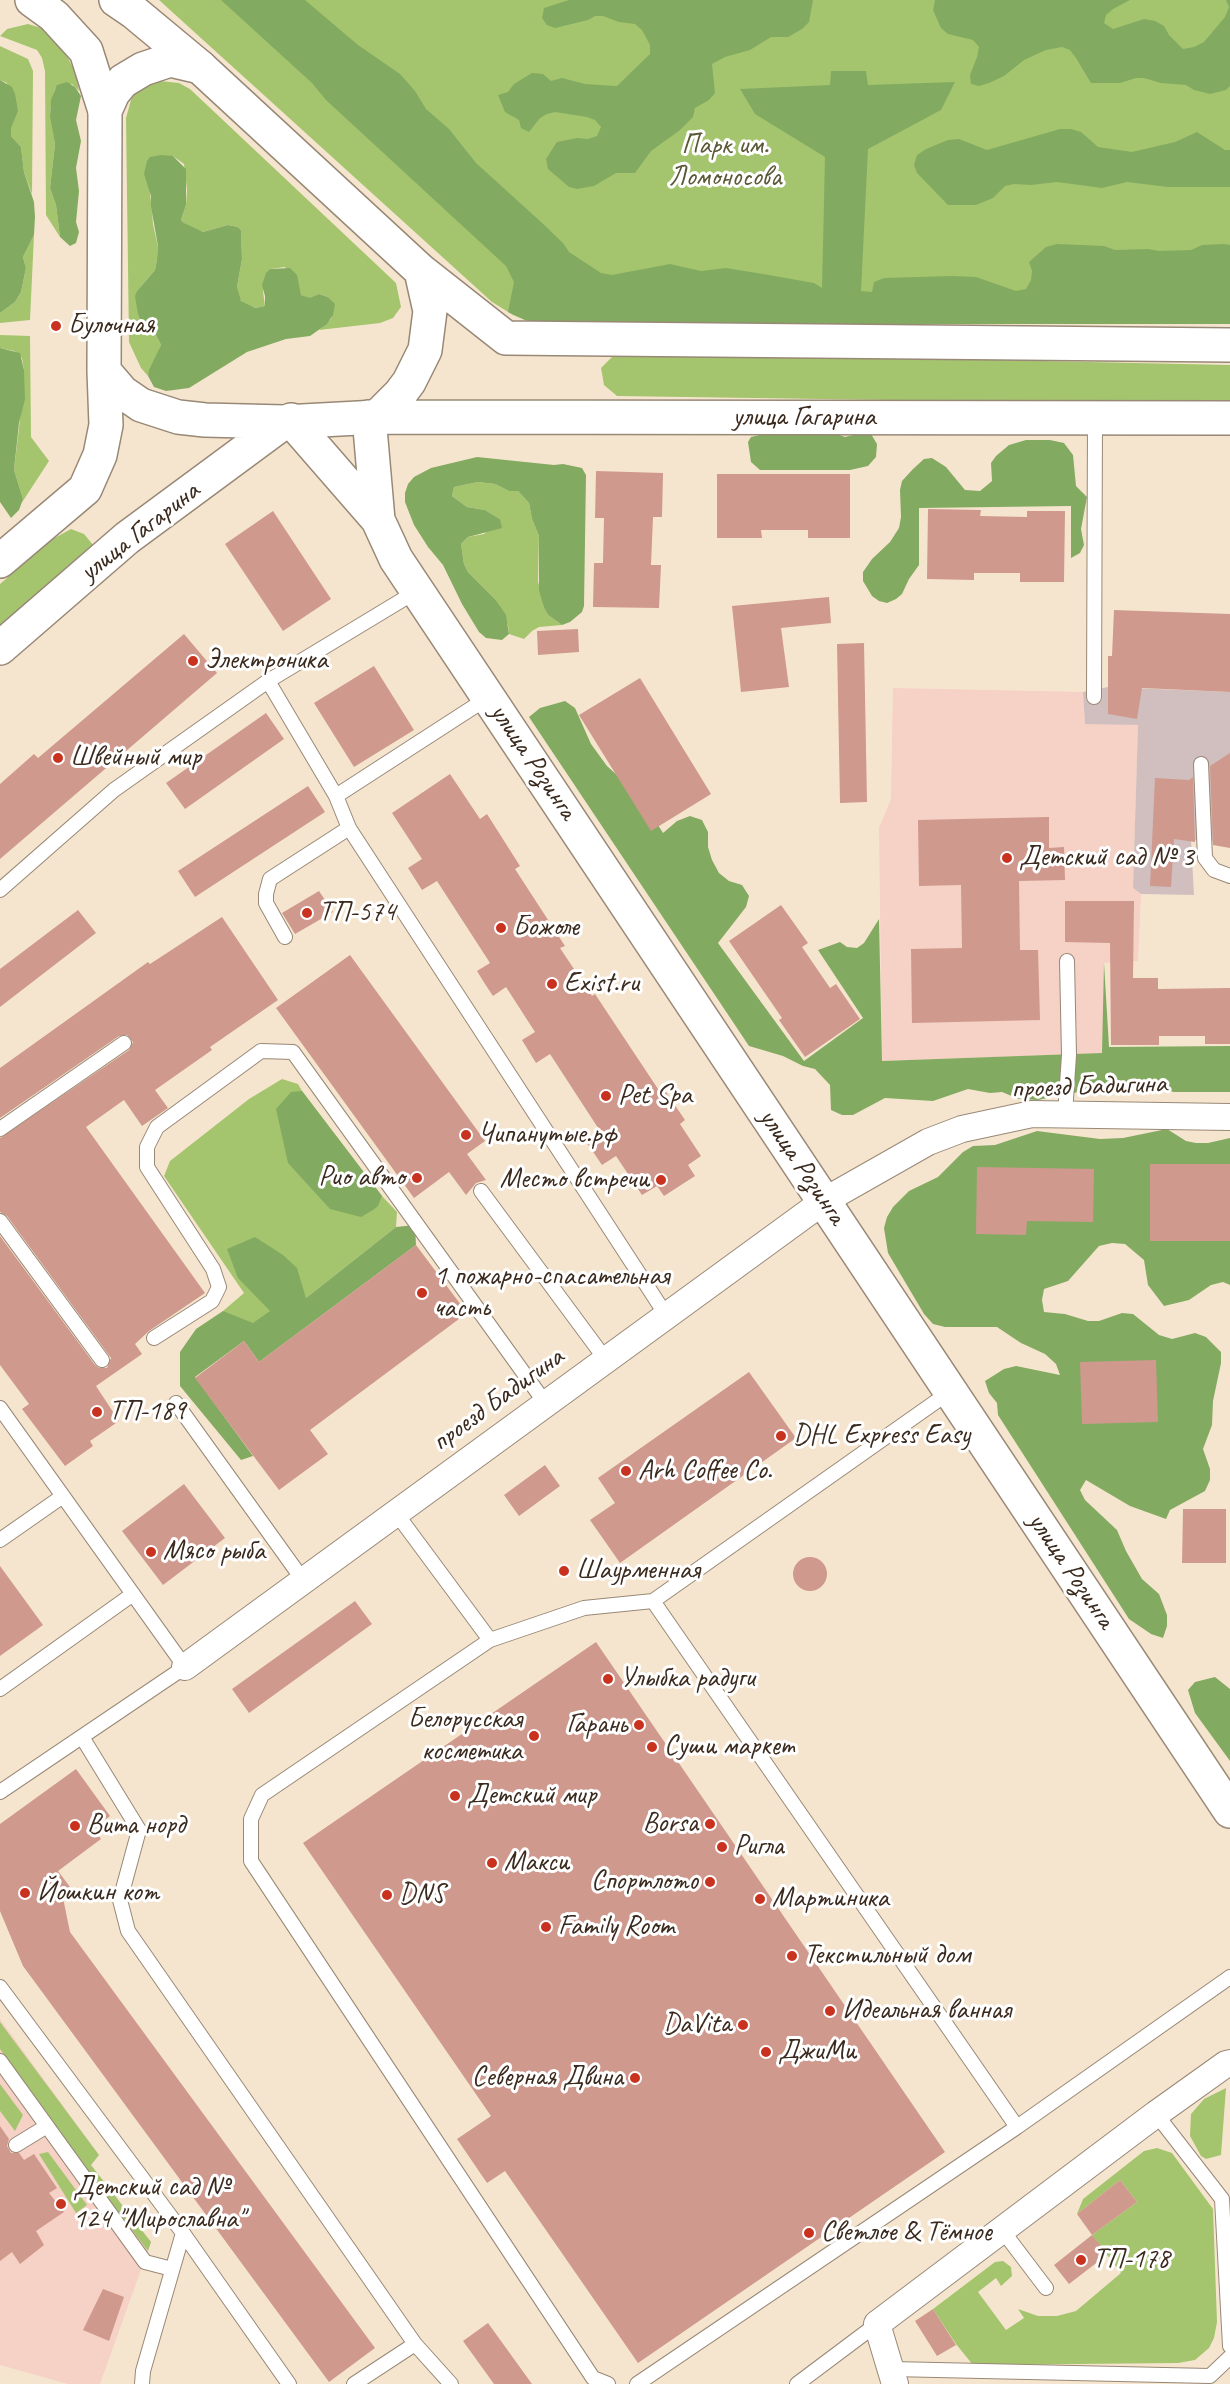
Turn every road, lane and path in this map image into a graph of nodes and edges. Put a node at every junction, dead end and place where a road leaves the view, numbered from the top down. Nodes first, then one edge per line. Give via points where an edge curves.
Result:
1 (32, 0) edge
2 (116, 0) edge
3 (200, 67) junction
4 (105, 111) junction
5 (421, 271) junction
6 (1230, 345) edge
7 (104, 371) junction
8 (373, 417) junction
9 (1095, 418) junction
10 (1230, 418) edge
11 (288, 421) junction
12 (378, 520) junction
13 (0, 561) edge
14 (418, 590) junction
15 (0, 648) edge
16 (268, 681) junction
17 (489, 697) junction
18 (1094, 697) dead end
19 (1201, 764) dead end
20 (336, 796) junction
21 (349, 828) junction
22 (1230, 876) edge
23 (0, 890) edge
24 (285, 937) dead end
25 (1067, 961) dead end
26 (124, 1043) dead end
27 (1065, 1114) junction
28 (1230, 1117) edge
29 (0, 1129) edge
30 (481, 1191) dead end
31 (824, 1201) junction
32 (0, 1221) edge
33 (666, 1315) junction
34 (154, 1338) dead end
35 (102, 1360) dead end
36 (606, 1360) junction
37 (951, 1391) junction
38 (176, 1403) dead end
39 (546, 1404) junction
40 (0, 1408) edge
41 (63, 1496) junction
42 (396, 1513) junction
43 (0, 1540) edge
44 (303, 1580) junction
45 (133, 1594) junction
46 (653, 1601) junction
47 (490, 1640) junction
48 (185, 1667) junction
49 (0, 1689) edge
50 (82, 1737) junction
51 (0, 1792) edge
52 (1230, 1811) edge
53 (1230, 1977) edge
54 (0, 1987) edge
55 (0, 2061) edge
56 (1230, 2063) edge
57 (1156, 2114) junction
58 (47, 2126) junction
59 (1017, 2127) junction
60 (16, 2145) dead end
61 (1002, 2230) junction
62 (183, 2234) junction
63 (172, 2269) junction
64 (1046, 2288) dead end
65 (877, 2324) junction
66 (415, 2344) junction
67 (1230, 2346) edge
68 (1230, 2357) edge
69 (893, 2376) edge
70 (142, 2384) edge
71 (289, 2384) edge
72 (354, 2384) edge
73 (452, 2384) edge
74 (608, 2384) edge
75 (637, 2384) edge
76 (797, 2384) edge

1 - 4 main road via 54,16 86,51
2 - 3 main road
3 - 4 main road via 170,60 143,69 123,81
3 - 5 main road
4 - 7 main road
5 - 6 main road via 506,338
5 - 8 main road via 430,311 425,350 405,388
7 - 11 main road, улица Гагарина via 122,392 141,405 178,417
7 - 13 main road via 106,425 100,455 85,489
8 - 9 main road, улица Гагарина
8 - 11 main road, улица Гагарина
8 - 12 main road
9 - 10 main road, улица Гагарина
9 - 18 lane
11 - 12 main road
11 - 15 main road, улица Гагарина via 127,538
12 - 14 main road, улица Розинга via 396,559
14 - 16 lane
14 - 17 main road, улица Розинга
16 - 20 lane
16 - 23 lane via 114,790
17 - 20 lane
17 - 31 main road, улица Розинга
19 - 22 lane via 1205,858 1214,870
20 - 21 lane
21 - 24 lane via 270,879 266,903
21 - 33 lane
25 - 27 lane via 1069,1055
26 - 29 lane
27 - 28 street, проезд Бадигина
27 - 31 street, проезд Бадигина via 1032,1114 962,1129 928,1142
30 - 36 lane
31 - 33 street, проезд Бадигина
31 - 37 main road, улица Розинга
32 - 35 lane
33 - 36 street, проезд Бадигина
34 - 39 lane via 212,1301 219,1287 213,1269 147,1167 147,1147 156,1127 261,1051 293,1052
36 - 39 street, проезд Бадигина
37 - 46 lane
37 - 52 main road, улица Розинга
38 - 44 lane
39 - 42 street, проезд Бадигина
40 - 41 lane
41 - 43 lane
41 - 45 lane
42 - 44 street, проезд Бадигина
42 - 47 lane
44 - 48 street, проезд Бадигина
45 - 48 lane
45 - 49 lane
46 - 47 lane via 584,1608
46 - 59 lane
47 - 74 lane via 262,1795 251,1819 251,1861 593,2378
48 - 50 lane
50 - 51 lane
50 - 66 lane via 139,1830 120,1900 128,1931
53 - 59 lane
54 - 62 lane
55 - 58 lane
56 - 57 street
57 - 61 street
57 - 67 lane via 1222,2199
58 - 60 lane
58 - 63 lane via 145,2262
59 - 75 lane
61 - 64 lane
61 - 65 street
62 - 63 lane
62 - 71 lane
63 - 70 lane
65 - 69 street
65 - 76 lane
66 - 72 lane
66 - 73 lane
68 - 69 lane via 1210,2376

